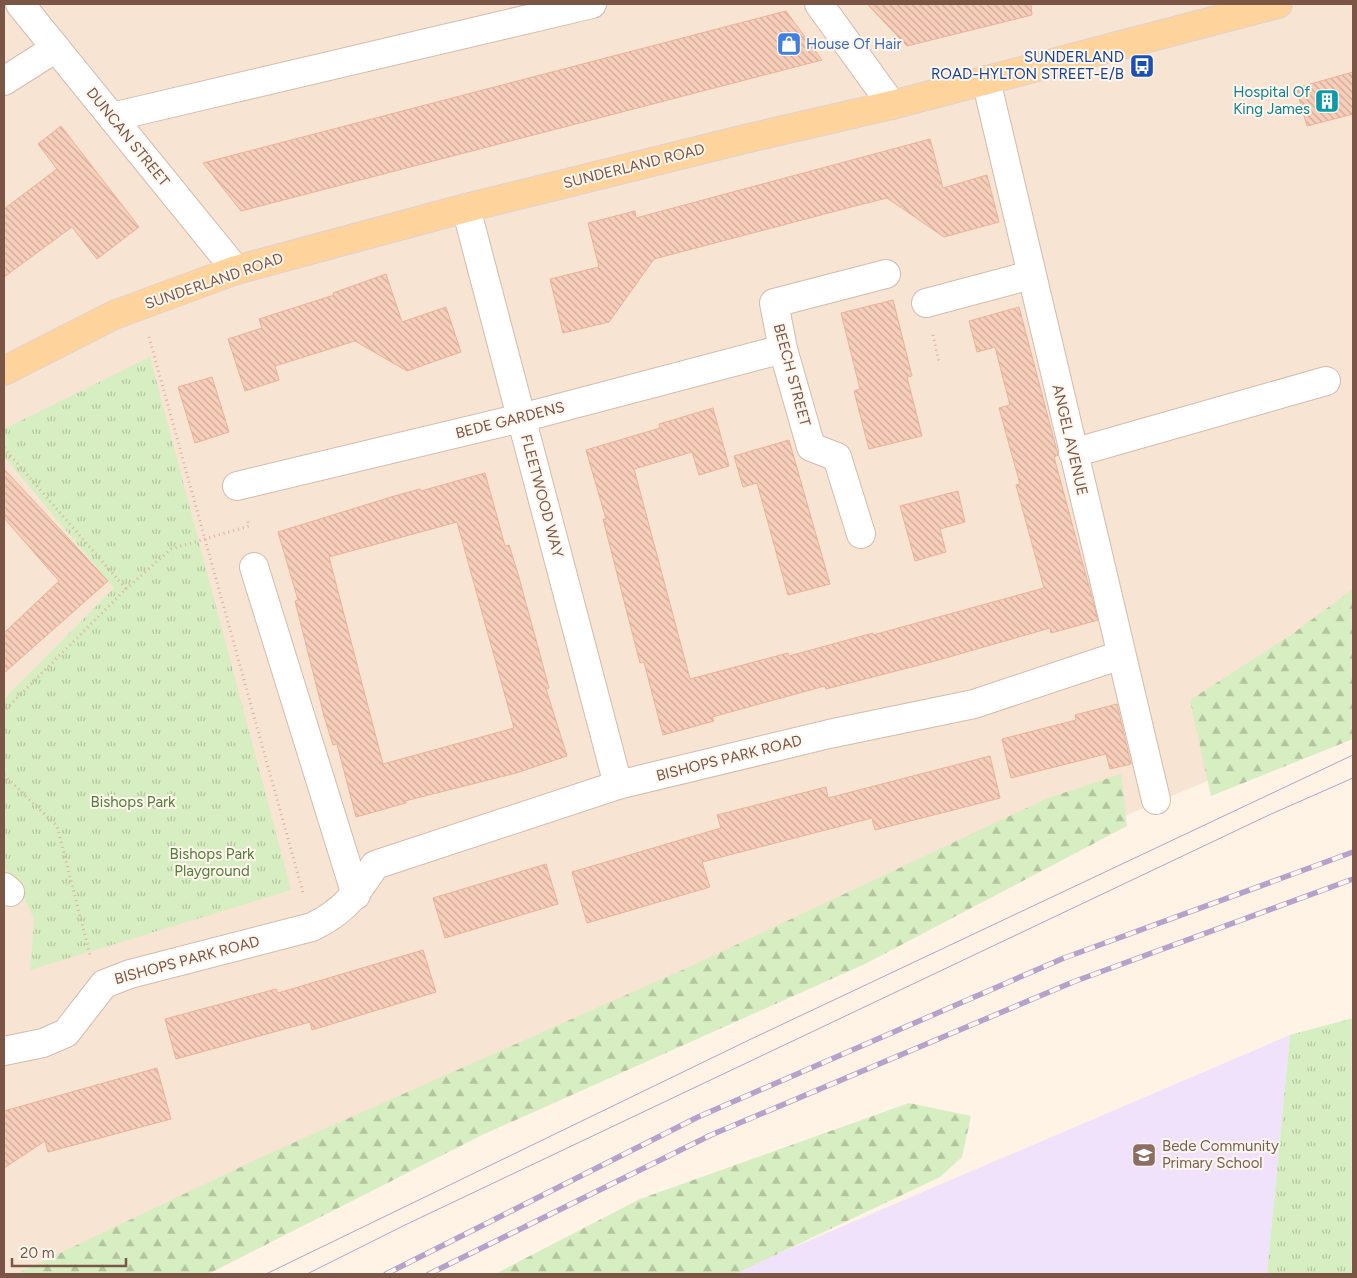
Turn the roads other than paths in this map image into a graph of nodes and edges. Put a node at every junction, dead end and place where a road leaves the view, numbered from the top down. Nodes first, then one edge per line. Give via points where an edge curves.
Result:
1 (21, 4) edge
2 (592, 4) edge
3 (819, 4) edge
4 (1278, 4) edge
5 (1229, 9) edge
6 (56, 48) junction
7 (986, 80) junction
8 (4, 81) edge
9 (892, 105) junction
10 (112, 117) junction
11 (466, 208) junction
12 (236, 270) junction
13 (886, 274) dead end
14 (1031, 275) junction
15 (926, 303) dead end
16 (783, 349) junction
17 (4, 372) edge
18 (1326, 381) dead end
19 (521, 418) junction
20 (1073, 452) junction
21 (236, 486) road end
22 (861, 534) dead end
23 (254, 567) dead end
24 (1121, 655) junction
25 (618, 785) junction
26 (1156, 800) dead end
27 (356, 895) junction
28 (4, 1051) edge

1 - 6 street, DUNCAN STREET
2 - 10 street
3 - 9 street
4 - 5 main road, SUNDERLAND ROAD
5 - 7 main road, SUNDERLAND ROAD
6 - 8 street
6 - 10 street, DUNCAN STREET
7 - 9 main road, SUNDERLAND ROAD
7 - 14 street, ANGEL AVENUE
9 - 11 main road, SUNDERLAND ROAD
10 - 12 street, DUNCAN STREET
11 - 12 main road, SUNDERLAND ROAD
11 - 19 street, FLEETWOOD WAY
12 - 17 main road, SUNDERLAND ROAD via 114,315
13 - 16 street, BEECH STREET via 774,303
14 - 15 street
14 - 20 street, ANGEL AVENUE
16 - 19 street, BEDE GARDENS
16 - 22 street, BEECH STREET via 811,446 837,457
18 - 20 street
19 - 21 street, BEDE GARDENS
19 - 25 street, FLEETWOOD WAY
20 - 24 street, ANGEL AVENUE
23 - 27 street
24 - 25 street, BISHOPS PARK ROAD via 974,704 829,734
24 - 26 street, ANGEL AVENUE
25 - 27 street, BISHOPS PARK ROAD via 375,865
27 - 28 street, BISHOPS PARK ROAD via 333,917 312,927 130,974 104,984 66,1033 43,1043

